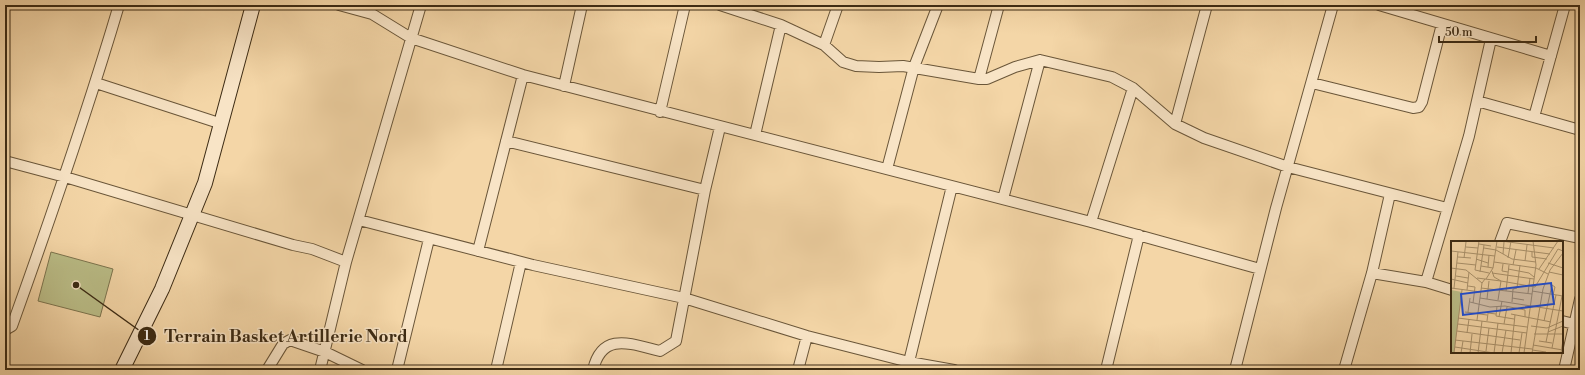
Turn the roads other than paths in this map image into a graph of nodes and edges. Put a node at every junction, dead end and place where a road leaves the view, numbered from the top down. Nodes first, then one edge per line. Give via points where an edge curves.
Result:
1 (119, 5) edge
2 (253, 5) edge
3 (339, 5) edge
4 (420, 5) edge
5 (582, 5) edge
6 (685, 5) edge
7 (720, 5) edge
8 (838, 5) edge
9 (938, 5) edge
10 (999, 5) edge
11 (1207, 5) edge
12 (1333, 5) edge
13 (1378, 5) edge
14 (1565, 5) edge
15 (732, 7) edge
16 (1442, 24) junction
17 (781, 25) junction
18 (411, 38) junction
19 (1491, 39) junction
20 (824, 45) junction
21 (1551, 56) junction
22 (1040, 60) junction
23 (914, 67) junction
24 (523, 75) junction
25 (979, 80) junction
26 (96, 83) junction
27 (1312, 83) junction
28 (564, 86) junction
29 (1133, 88) junction
30 (1477, 101) junction
31 (660, 112) junction
32 (1534, 117) junction
33 (222, 124) junction
34 (1175, 124) junction
35 (720, 127) junction
36 (1580, 130) edge
37 (755, 136) junction
38 (506, 141) junction
39 (6, 162) edge
40 (1288, 167) junction
41 (887, 169) junction
42 (65, 177) junction
43 (952, 186) junction
44 (705, 190) junction
45 (1390, 194) junction
46 (1003, 199) junction
47 (1447, 208) junction
48 (193, 214) junction
49 (359, 220) junction
50 (1091, 222) junction
51 (1139, 235) junction
52 (1580, 238) edge
53 (428, 239) junction
54 (1500, 241) edge
55 (478, 251) junction
56 (346, 262) junction
57 (521, 262) junction
58 (1260, 269) junction
59 (1372, 273) junction
60 (1426, 282) junction
61 (1451, 290) edge
62 (684, 298) junction
63 (1580, 299) edge
64 (1563, 321) edge
65 (1574, 324) junction
66 (5, 330) edge
67 (807, 336) junction
68 (325, 352) junction
69 (908, 366) edge
70 (122, 370) edge
71 (267, 370) edge
72 (320, 370) edge
73 (362, 370) edge
74 (397, 370) edge
75 (496, 370) edge
76 (593, 370) edge
77 (798, 370) edge
78 (954, 370) edge
79 (1106, 370) edge
80 (1237, 370) edge
81 (1344, 370) edge
82 (1564, 370) edge

1 - 26 street
2 - 33 street
3 - 18 street via 372,14
4 - 18 street
5 - 28 street
6 - 31 street
7 - 15 street
8 - 20 street
9 - 23 street
10 - 25 street
11 - 34 street
12 - 27 street
13 - 16 street
14 - 21 street
15 - 17 street
16 - 19 street
16 - 27 street via 1419,107 1413,108
17 - 20 street
17 - 37 street
18 - 24 street
18 - 49 street
19 - 21 street
19 - 30 street
20 - 23 street via 836,58 856,66
21 - 32 street
22 - 25 street
22 - 29 street via 1112,78
22 - 46 street
23 - 25 street
23 - 41 street
24 - 28 street
24 - 38 street
26 - 33 street
26 - 42 street
27 - 40 street
28 - 31 street
29 - 34 street
29 - 50 street
30 - 32 street
30 - 47 street
31 - 35 street
32 - 36 street
33 - 48 street
34 - 40 street via 1204,138
35 - 37 street
35 - 44 street
37 - 41 street
38 - 44 street
38 - 55 street
39 - 42 street
40 - 45 street
40 - 58 street
41 - 43 street
42 - 48 street
42 - 66 street via 12,326
43 - 46 street
43 - 69 street
44 - 62 street
45 - 47 street
45 - 59 street
46 - 50 street
47 - 60 street
48 - 56 street via 312,249
48 - 70 street via 162,289
49 - 53 street
49 - 56 street
50 - 51 street
51 - 58 street
51 - 79 street
52 - 54 street via 1507,223
53 - 55 street
53 - 74 street
55 - 57 street
56 - 68 street
57 - 62 street
57 - 75 street
58 - 80 street
59 - 60 street
59 - 81 street
60 - 61 street
62 - 67 street
62 - 76 street via 676,341 660,351 620,342 606,346 596,360
63 - 65 street
64 - 65 street
65 - 82 street
67 - 69 street
67 - 77 street
68 - 71 street via 290,340 283,344
68 - 72 street
68 - 73 street
69 - 78 street

